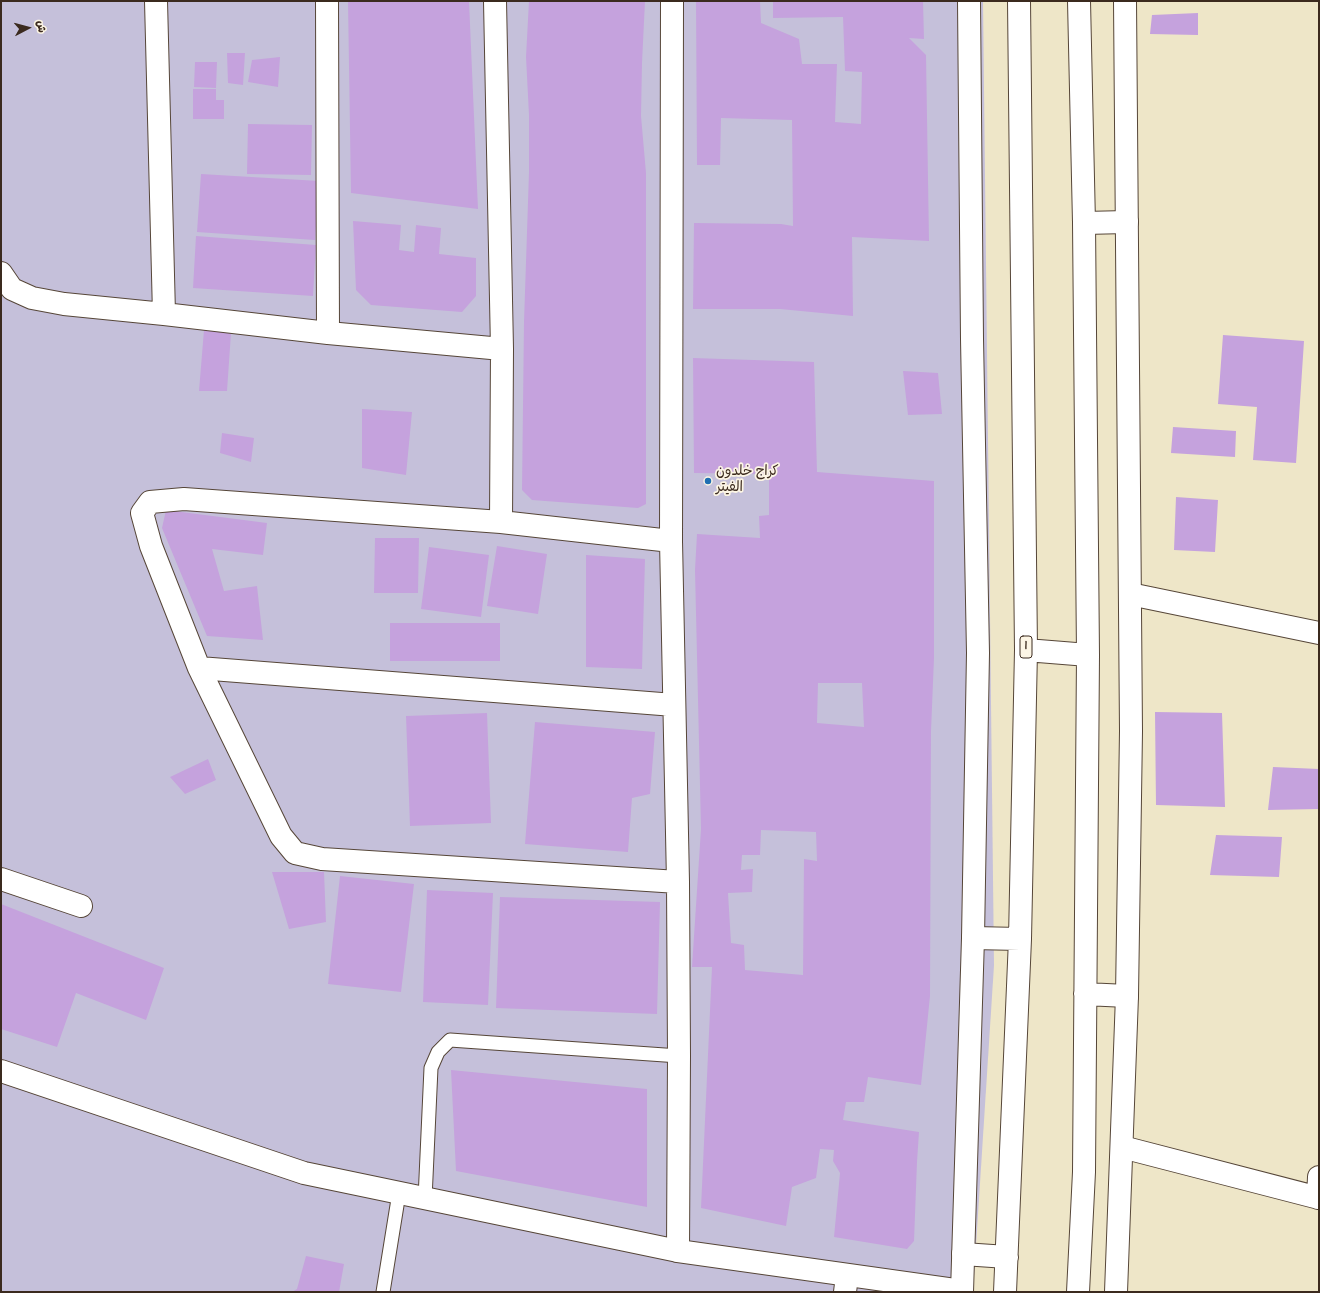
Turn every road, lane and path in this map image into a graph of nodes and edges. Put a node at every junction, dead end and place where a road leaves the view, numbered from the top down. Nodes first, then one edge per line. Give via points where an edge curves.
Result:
1 (156, 1) edge
2 (327, 1) edge
3 (495, 1) edge
4 (672, 1) edge
5 (969, 1) edge
6 (1018, 1) edge
7 (1079, 1) edge
8 (1125, 1) edge
9 (1126, 222) junction
10 (1084, 223) junction
11 (1, 273) edge
12 (164, 314) junction
13 (328, 333) junction
14 (502, 349) junction
15 (501, 522) junction
16 (671, 541) junction
17 (1130, 594) junction
18 (1319, 633) edge
19 (1026, 650) junction
20 (1088, 655) junction
21 (199, 668) junction
22 (674, 705) junction
23 (1, 880) edge
24 (678, 882) junction
25 (81, 906) dead end
26 (972, 938) junction
27 (1020, 939) junction
28 (1085, 994) junction
29 (1127, 996) junction
30 (680, 1056) junction
31 (1, 1071) edge
32 (1122, 1147) junction
33 (1319, 1191) edge
34 (399, 1193) junction
35 (425, 1198) junction
36 (678, 1251) junction
37 (963, 1254) junction
38 (1007, 1257) junction
39 (846, 1284) edge
40 (383, 1292) edge
41 (962, 1292) edge
42 (1005, 1292) edge
43 (1078, 1292) edge
44 (1116, 1292) edge

1 - 12 main road
2 - 13 main road
3 - 14 main road
4 - 16 main road
5 - 26 main road via 978,653
6 - 19 main road, 1
7 - 10 main road
8 - 9 main road
9 - 10 main road
9 - 17 main road
10 - 20 main road
11 - 12 main road via 12,289 32,298 64,304
12 - 13 main road
13 - 14 main road
14 - 15 main road
15 - 16 main road
15 - 21 main road via 184,499 150,502 142,513 151,546
16 - 22 main road
17 - 18 main road
17 - 29 main road via 1131,731
19 - 20 main road
19 - 27 main road, 1
20 - 28 main road
21 - 22 main road
21 - 24 main road via 281,836 296,853 322,858
22 - 24 main road
23 - 25 main road
24 - 30 main road
26 - 27 main road
26 - 37 main road
27 - 38 main road, 1
28 - 29 main road
28 - 43 main road via 1084,1172
29 - 32 main road
30 - 35 lane via 450,1040 438,1052 431,1068
30 - 36 main road
31 - 34 main road via 304,1174
32 - 33 main road
32 - 44 main road
34 - 35 main road
34 - 40 lane
35 - 36 main road
36 - 39 main road
37 - 38 main road
37 - 41 main road
38 - 42 main road, 1
39 - 41 main road

